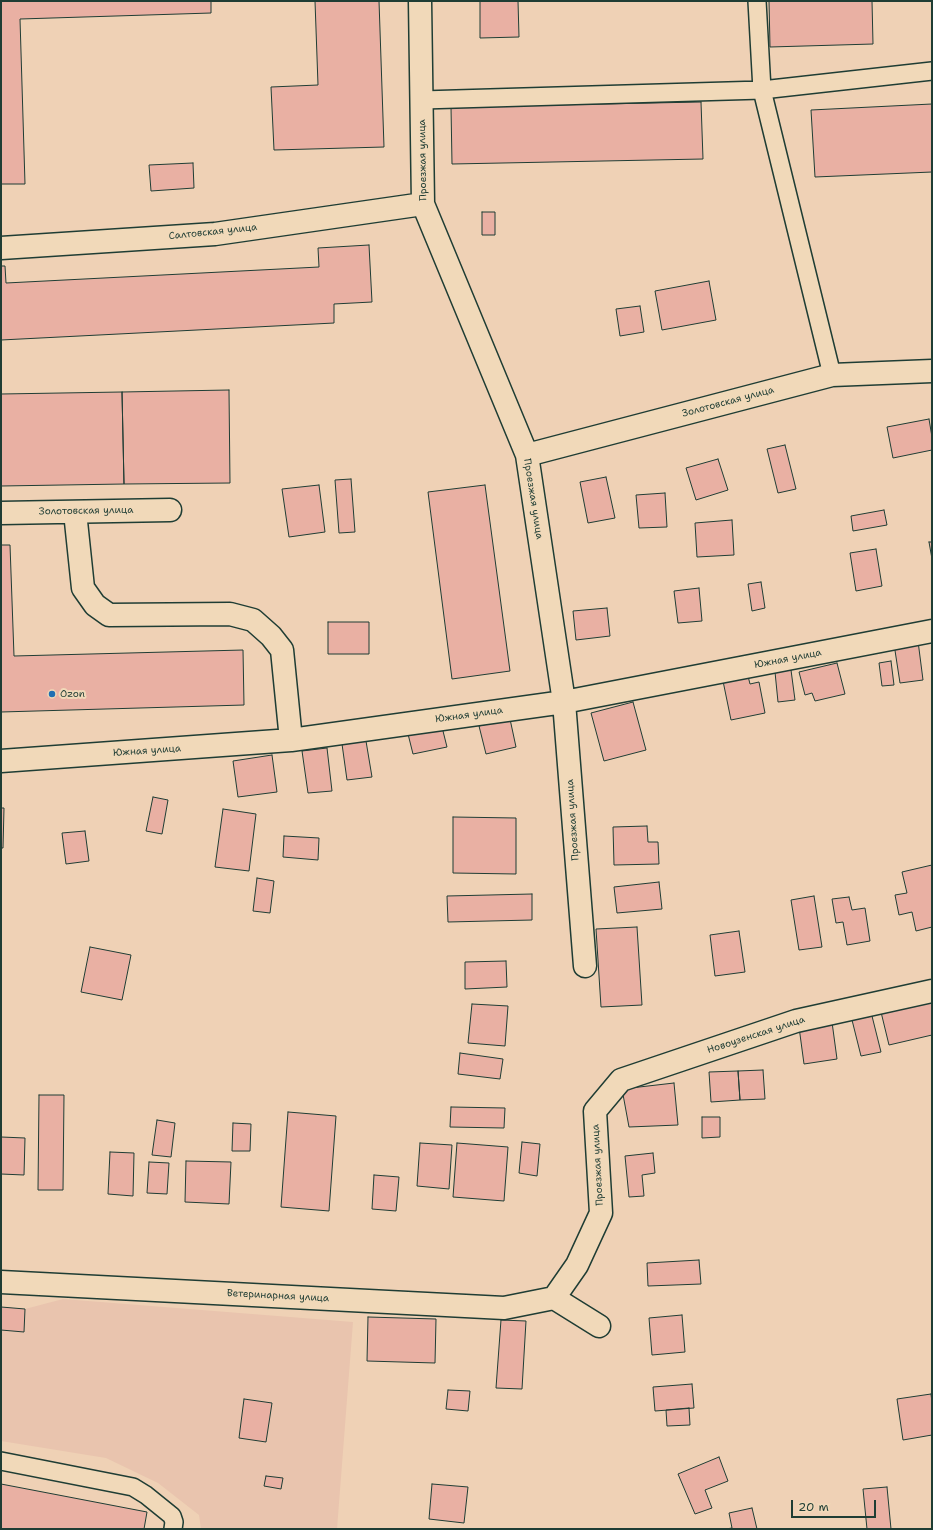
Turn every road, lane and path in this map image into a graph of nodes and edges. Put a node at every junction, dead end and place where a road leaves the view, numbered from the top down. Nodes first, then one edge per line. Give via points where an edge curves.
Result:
1 (420, 1) edge
2 (757, 1) edge
3 (932, 71) edge
4 (762, 90) junction
5 (422, 100) junction
6 (423, 204) junction
7 (1, 248) edge
8 (932, 371) edge
9 (832, 375) junction
10 (527, 455) junction
11 (170, 510) dead end
12 (75, 512) junction
13 (1, 513) edge
14 (932, 631) edge
15 (564, 702) junction
16 (291, 740) junction
17 (1, 761) edge
18 (585, 966) dead end
19 (932, 991) edge
20 (596, 1111) joint
21 (1, 1282) edge
22 (554, 1298) junction
23 (599, 1326) dead end
24 (1, 1461) edge
25 (173, 1529) edge

1 - 5 street, Проезжая улица
2 - 4 lane
3 - 4 lane
4 - 5 lane
4 - 9 lane
5 - 6 street, Проезжая улица
6 - 7 street, Салтовская улица via 215,234
6 - 10 street, Проезжая улица
8 - 9 street, Золотовская улица
9 - 10 street, Золотовская улица
10 - 15 street, Проезжая улица
11 - 12 street, Золотовская улица
12 - 13 street, Золотовская улица
12 - 16 street via 83,588 95,605 109,615 230,614 252,620 271,636 282,650
14 - 15 street, Южная улица
15 - 16 street, Южная улица
15 - 18 street, Проезжая улица
16 - 17 street, Южная улица
19 - 20 street, Новоузенская улица via 796,1021 621,1080
20 - 22 street, Проезжая улица via 601,1213 577,1265
21 - 22 street, Ветеринарная улица via 504,1308
22 - 23 street
24 - 25 lane via 133,1487 172,1516

